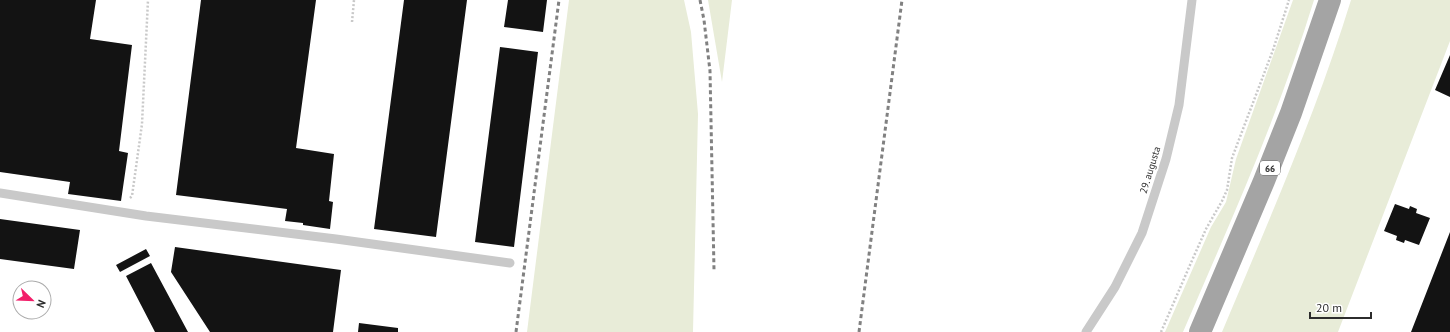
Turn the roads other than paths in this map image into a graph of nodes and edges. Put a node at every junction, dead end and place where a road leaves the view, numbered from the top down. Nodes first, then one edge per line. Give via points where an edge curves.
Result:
1 (1192, 0) edge
2 (1330, 0) edge
3 (0, 193) edge
4 (510, 263) dead end
5 (1086, 332) edge
6 (1200, 332) edge

1 - 5 lane, 29. augusta via 1179,105 1164,166 1142,232 1115,287
2 - 6 main road, 66 via 1291,113
3 - 4 lane via 146,216

